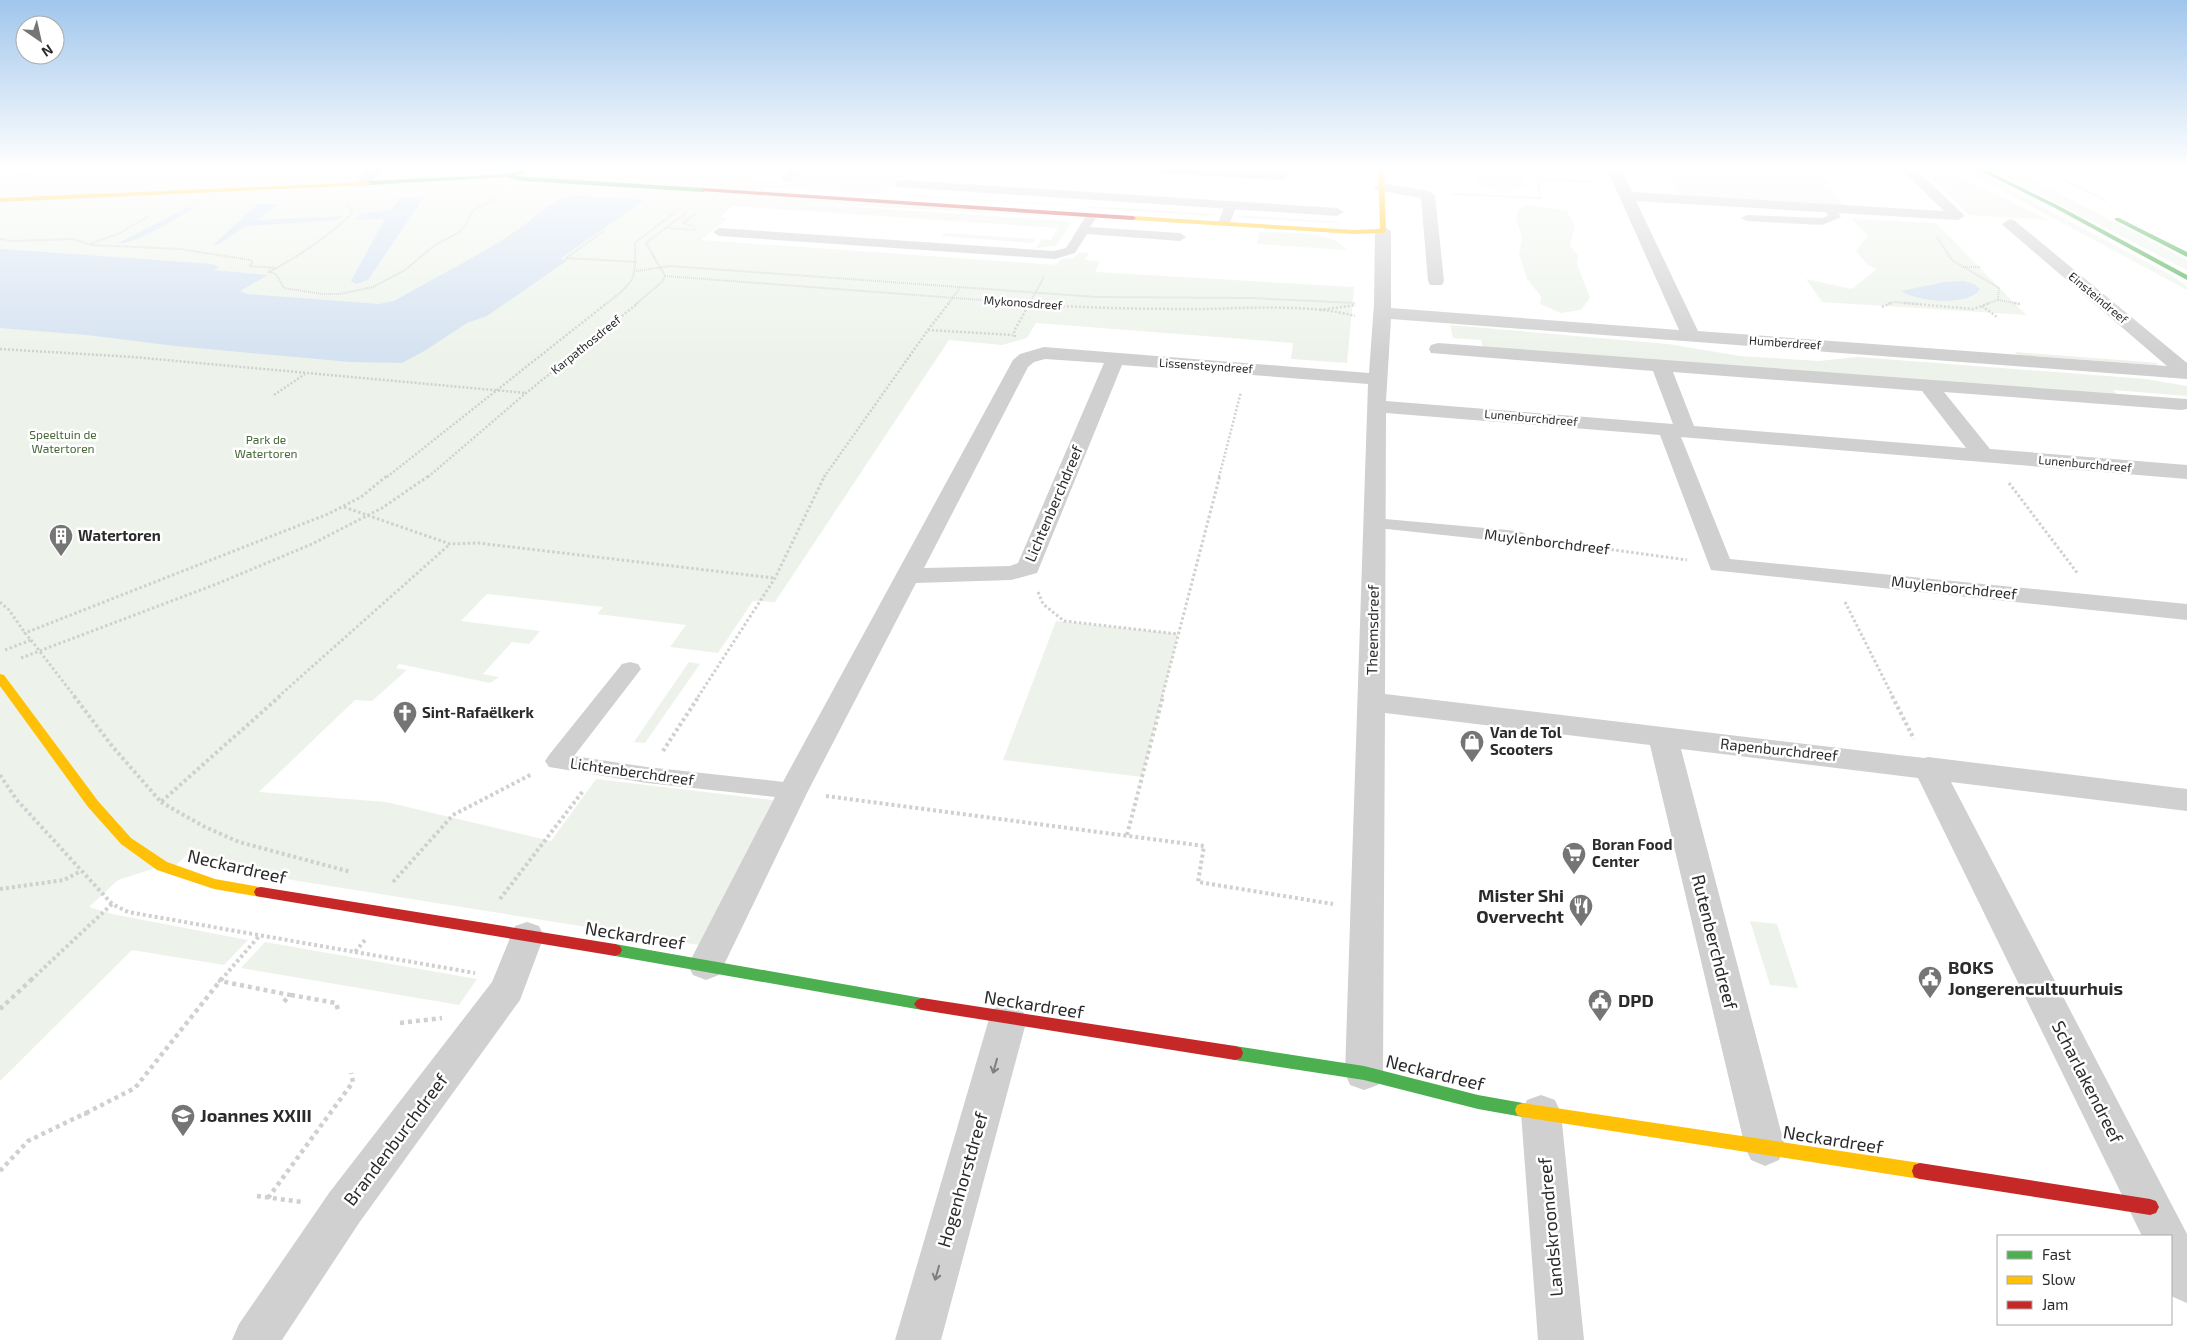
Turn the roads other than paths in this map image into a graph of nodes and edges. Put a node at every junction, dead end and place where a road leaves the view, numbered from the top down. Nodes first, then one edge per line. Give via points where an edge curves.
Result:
1 (1383, 231) edge
2 (719, 232) road end
3 (1082, 232) edge
4 (1154, 232) edge
5 (1350, 232) edge
6 (1368, 232) edge
7 (1431, 232) edge
8 (1643, 232) edge
9 (2019, 232) edge
10 (2102, 232) edge
11 (2142, 232) edge
12 (1180, 237) dead end
13 (2187, 255) edge
14 (2187, 278) edge
15 (1436, 282) dead end
16 (1375, 312) junction
17 (1691, 336) junction
18 (1438, 349) dead end
19 (1115, 359) junction
20 (1660, 366) junction
21 (2187, 373) edge
22 (1929, 387) junction
23 (1377, 392) junction
24 (2181, 404) dead end
25 (1677, 430) junction
26 (1985, 455) junction
27 (2187, 472) edge
28 (1374, 524) junction
29 (1518, 537) road end
30 (909, 576) junction
31 (2187, 612) edge
32 (630, 669) dead end
33 (0, 678) edge
34 (1372, 702) junction
35 (1663, 737) junction
36 (1928, 767) junction
37 (793, 791) junction
38 (2187, 800) edge
39 (527, 936) junction
40 (706, 965) junction
41 (1008, 1019) junction
42 (1364, 1073) junction
43 (1541, 1113) junction
44 (1765, 1147) junction
45 (2158, 1222) edge
46 (2172, 1250) edge
47 (2187, 1281) edge
48 (255, 1340) edge
49 (918, 1340) edge
50 (1561, 1340) edge

1 - 16 street, Theemsdreef
2 - 3 lane via 1055,255 1071,250
4 - 12 lane
5 - 6 street
7 - 15 street
8 - 17 street
9 - 21 street, Einsteindreef
10 - 14 street
11 - 13 street
16 - 17 street, Humberdreef
16 - 23 street, Theemsdreef
17 - 21 street, Humberdreef
18 - 20 street
19 - 23 street, Lissensteyndreef via 1247,369
19 - 30 street, Lissensteyndreef via 1044,353 1026,358 1020,364
19 - 30 street, Lichtenberchdreef via 1028,568 1011,573
20 - 22 street
20 - 25 street
22 - 24 street
22 - 26 street
23 - 25 street, Lunenburchdreef
23 - 28 street, Theemsdreef
25 - 26 street, Lunenburchdreef
25 - 31 street, Muylenborchdreef via 1720,565
26 - 27 street, Lunenburchdreef
28 - 29 lane, Muylenborchdreef
28 - 34 street, Theemsdreef
30 - 37 street
32 - 37 lane, Lichtenberchdreef via 558,761 647,775
33 - 39 street, Neckardreef via 94,804 126,841 157,863 214,884
34 - 35 street, Rapenburchdreef
34 - 42 street, Theemsdreef
35 - 36 street, Rapenburchdreef
35 - 44 street, Rutenberchdreef
36 - 38 street, Rapenburchdreef
36 - 45 street, Scharlakendreef
37 - 40 street
39 - 40 street, Neckardreef
39 - 48 street, Brandenburchdreef via 507,989 344,1208
40 - 41 street, Neckardreef
41 - 42 street, Neckardreef
41 -> 49 street, Hogenhorstdreef
42 - 43 street, Neckardreef via 1478,1102
43 - 44 street, Neckardreef
43 - 50 street, Landskroondreef
44 - 45 street, Neckardreef
46 - 47 street

